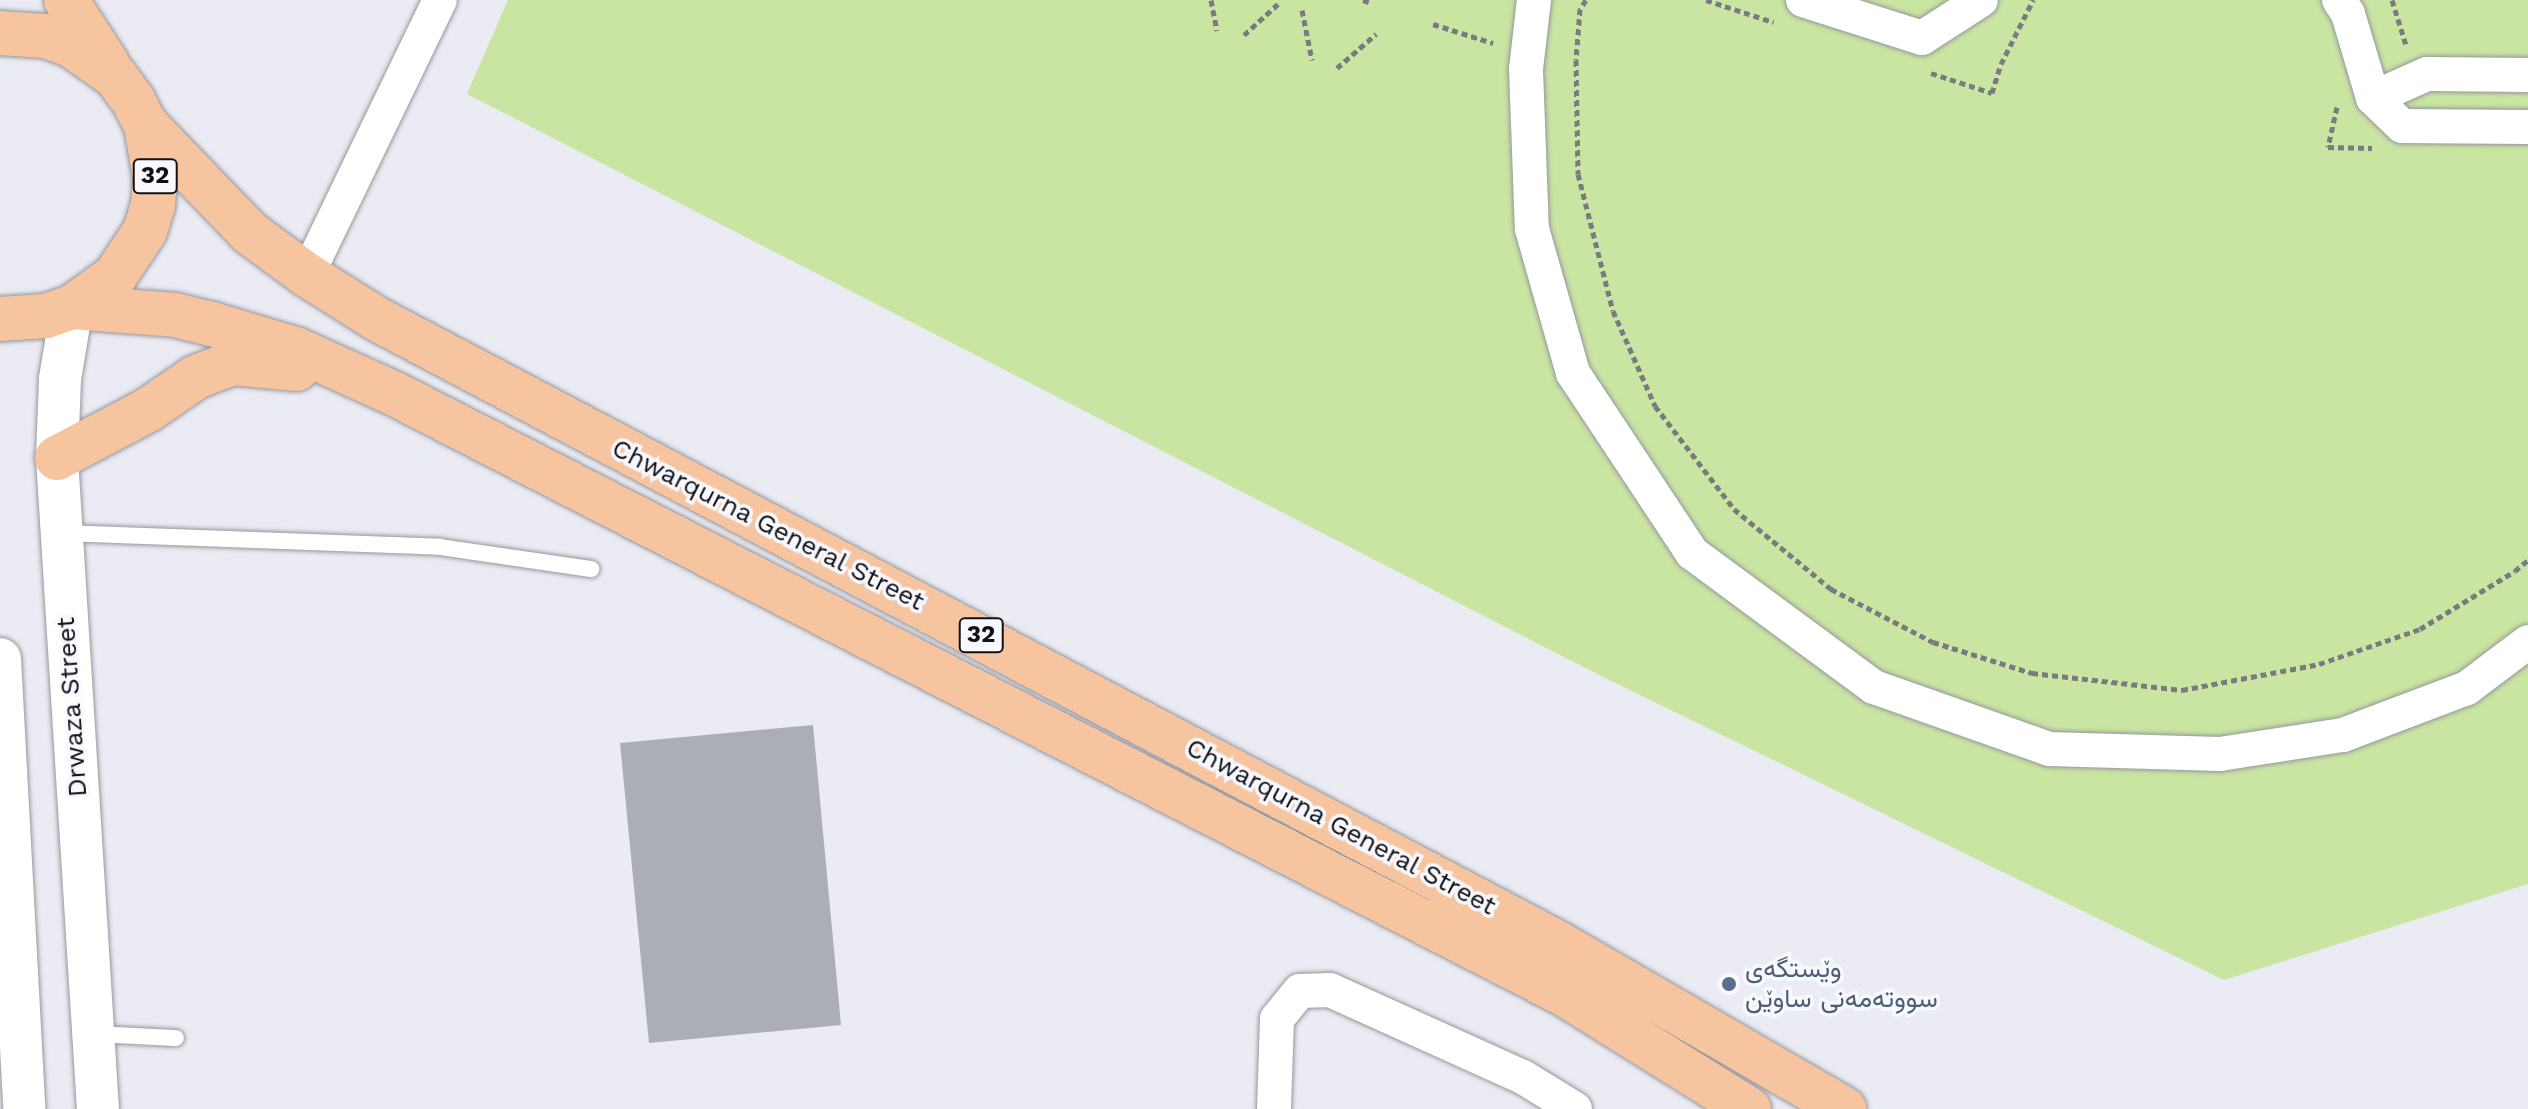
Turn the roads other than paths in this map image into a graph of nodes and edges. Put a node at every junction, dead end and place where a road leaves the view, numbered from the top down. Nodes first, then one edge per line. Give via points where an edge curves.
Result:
1 (66, 0) edge
2 (440, 0) edge
3 (1534, 0) edge
4 (1803, 0) edge
5 (1981, 0) edge
6 (2339, 0) edge
7 (0, 33) edge
8 (2528, 75) edge
9 (116, 77) junction
10 (2373, 98) junction
11 (146, 125) junction
12 (2528, 127) edge
13 (307, 275) junction
14 (72, 307) junction
15 (0, 319) edge
16 (395, 394) junction
17 (57, 458) junction
18 (61, 533) junction
19 (591, 569) dead end
20 (2528, 642) edge
21 (0, 659) edge
22 (93, 1034) junction
23 (176, 1038) dead end
24 (24, 1109) edge
25 (98, 1109) edge
26 (1274, 1109) edge
27 (1575, 1109) edge
28 (1749, 1109) edge
29 (1844, 1109) edge

1 - 9 highway, 32
2 - 13 street
3 - 20 street via 1528,54 1532,229 1573,373 1692,553 1874,687 2049,749 2220,754 2343,735 2467,688
4 - 5 street via 1922,38
6 - 10 street
7 - 9 highway, 32 via 45,36 71,45
8 - 10 street via 2427,74
9 - 11 highway, 32
10 - 12 street via 2402,126
11 - 13 highway, Chwarqurna General Street / 32 via 250,233
11 - 14 highway, 32 via 155,178 145,231 115,276
13 - 29 highway, Chwarqurna General Street / 32 via 453,361 1558,943
14 - 15 highway, 32 via 46,316
14 - 16 highway, Chwarqurna General Street / 32 via 175,315 212,324 298,350
14 - 17 street, Drwaza Street via 60,379
16 - 17 highway via 290,367 233,363 196,377 148,410
16 - 28 highway, Chwarqurna General Street / 32 via 1564,994
17 - 18 street, Drwaza Street
18 - 19 lane via 440,547
18 - 22 street, Drwaza Street
21 - 24 street
22 - 23 lane
22 - 25 street, Drwaza Street
26 - 27 street via 1277,1019 1300,991 1330,990 1523,1077

